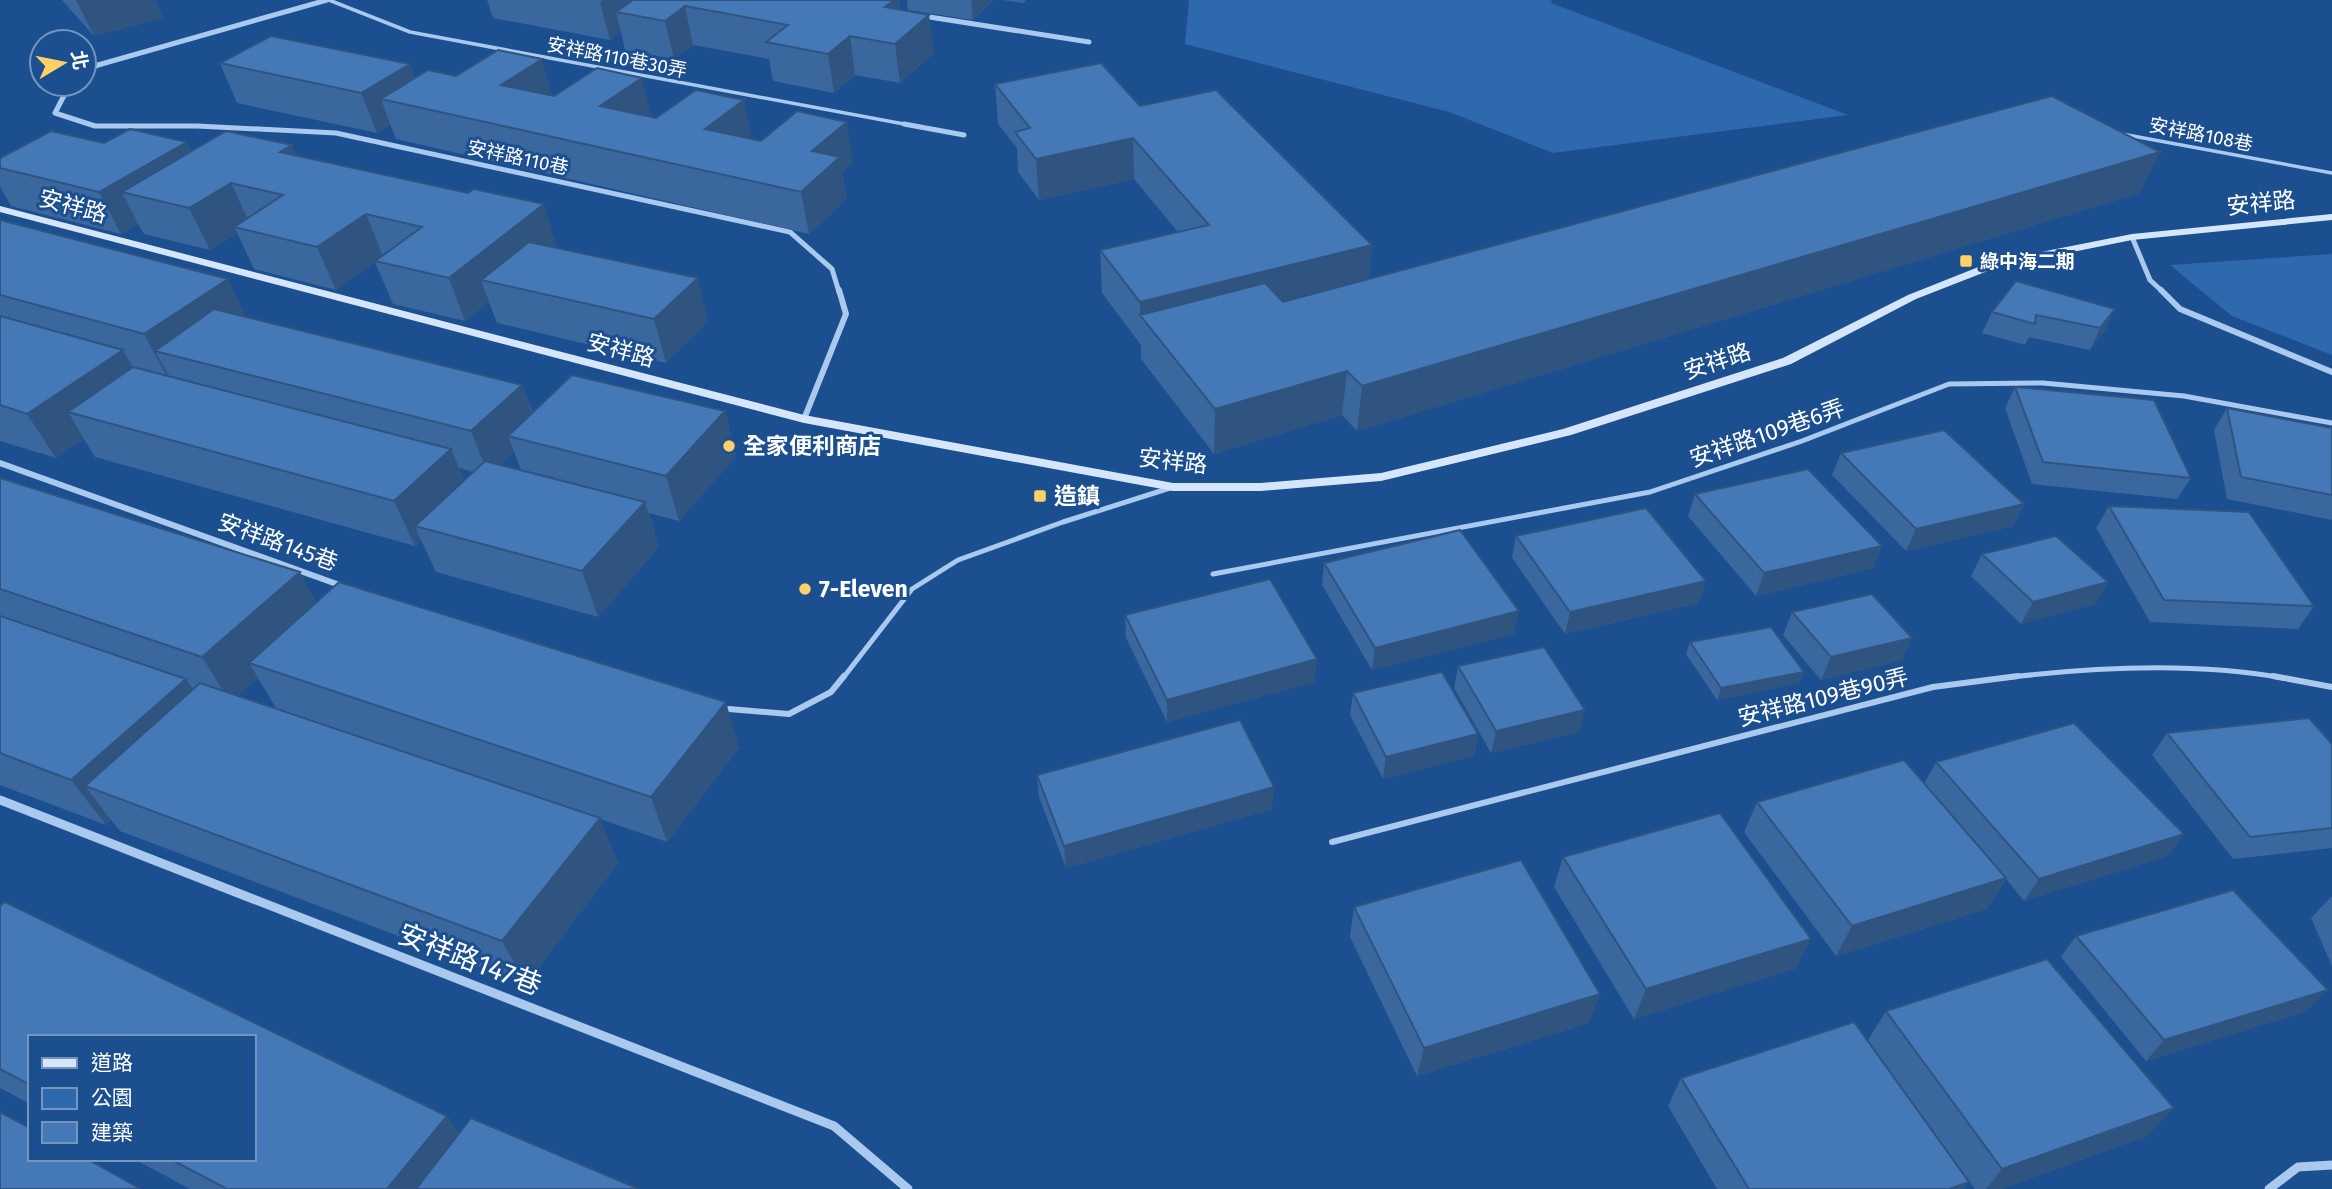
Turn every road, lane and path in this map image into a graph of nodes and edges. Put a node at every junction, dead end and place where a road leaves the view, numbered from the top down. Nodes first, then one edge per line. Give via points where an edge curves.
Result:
1 (328, 0) edge
2 (916, 15) edge
3 (1089, 42) dead end
4 (98, 65) edge
5 (63, 98) edge
6 (904, 124) joint
7 (2118, 133) edge
8 (964, 135) dead end
9 (2332, 173) edge
10 (0, 209) edge
11 (2332, 217) edge
12 (2132, 237) junction
13 (2332, 372) edge
14 (804, 419) junction
15 (2332, 423) edge
16 (0, 463) edge
17 (1173, 487) junction
18 (1213, 574) dead end
19 (351, 589) edge
20 (2332, 687) edge
21 (716, 705) edge
22 (729, 709) joint
23 (0, 800) edge
24 (1332, 842) dead end
25 (2332, 1165) edge
26 (908, 1189) edge
27 (2269, 1189) edge

1 - 4 street
1 - 6 lane, 安祥路110巷30弄 via 410,32
2 - 3 street
5 - 14 street, 安祥路110巷 via 55,113 95,125 335,133 789,232 832,269 846,314
6 - 8 street
7 - 9 lane, 安祥路108巷
10 - 14 street, 安祥路
11 - 12 street, 安祥路
12 - 13 street via 2150,280 2180,309
12 - 17 street, 安祥路 via 1995,264 1912,297 1787,361 1567,432 1381,477 1261,487
14 - 17 street, 安祥路
15 - 18 lane, 安祥路109巷6弄 via 2184,396 2043,383 1949,384 1802,441 1650,492
16 - 19 street, 安祥路145巷
17 - 22 lane via 958,560 912,589 831,692 789,714
20 - 24 lane, 安祥路109巷90弄 via 2237,670 2070,670 1933,687
21 - 22 street
23 - 26 street, 安祥路147巷 via 834,1126
25 - 27 street via 2298,1167

